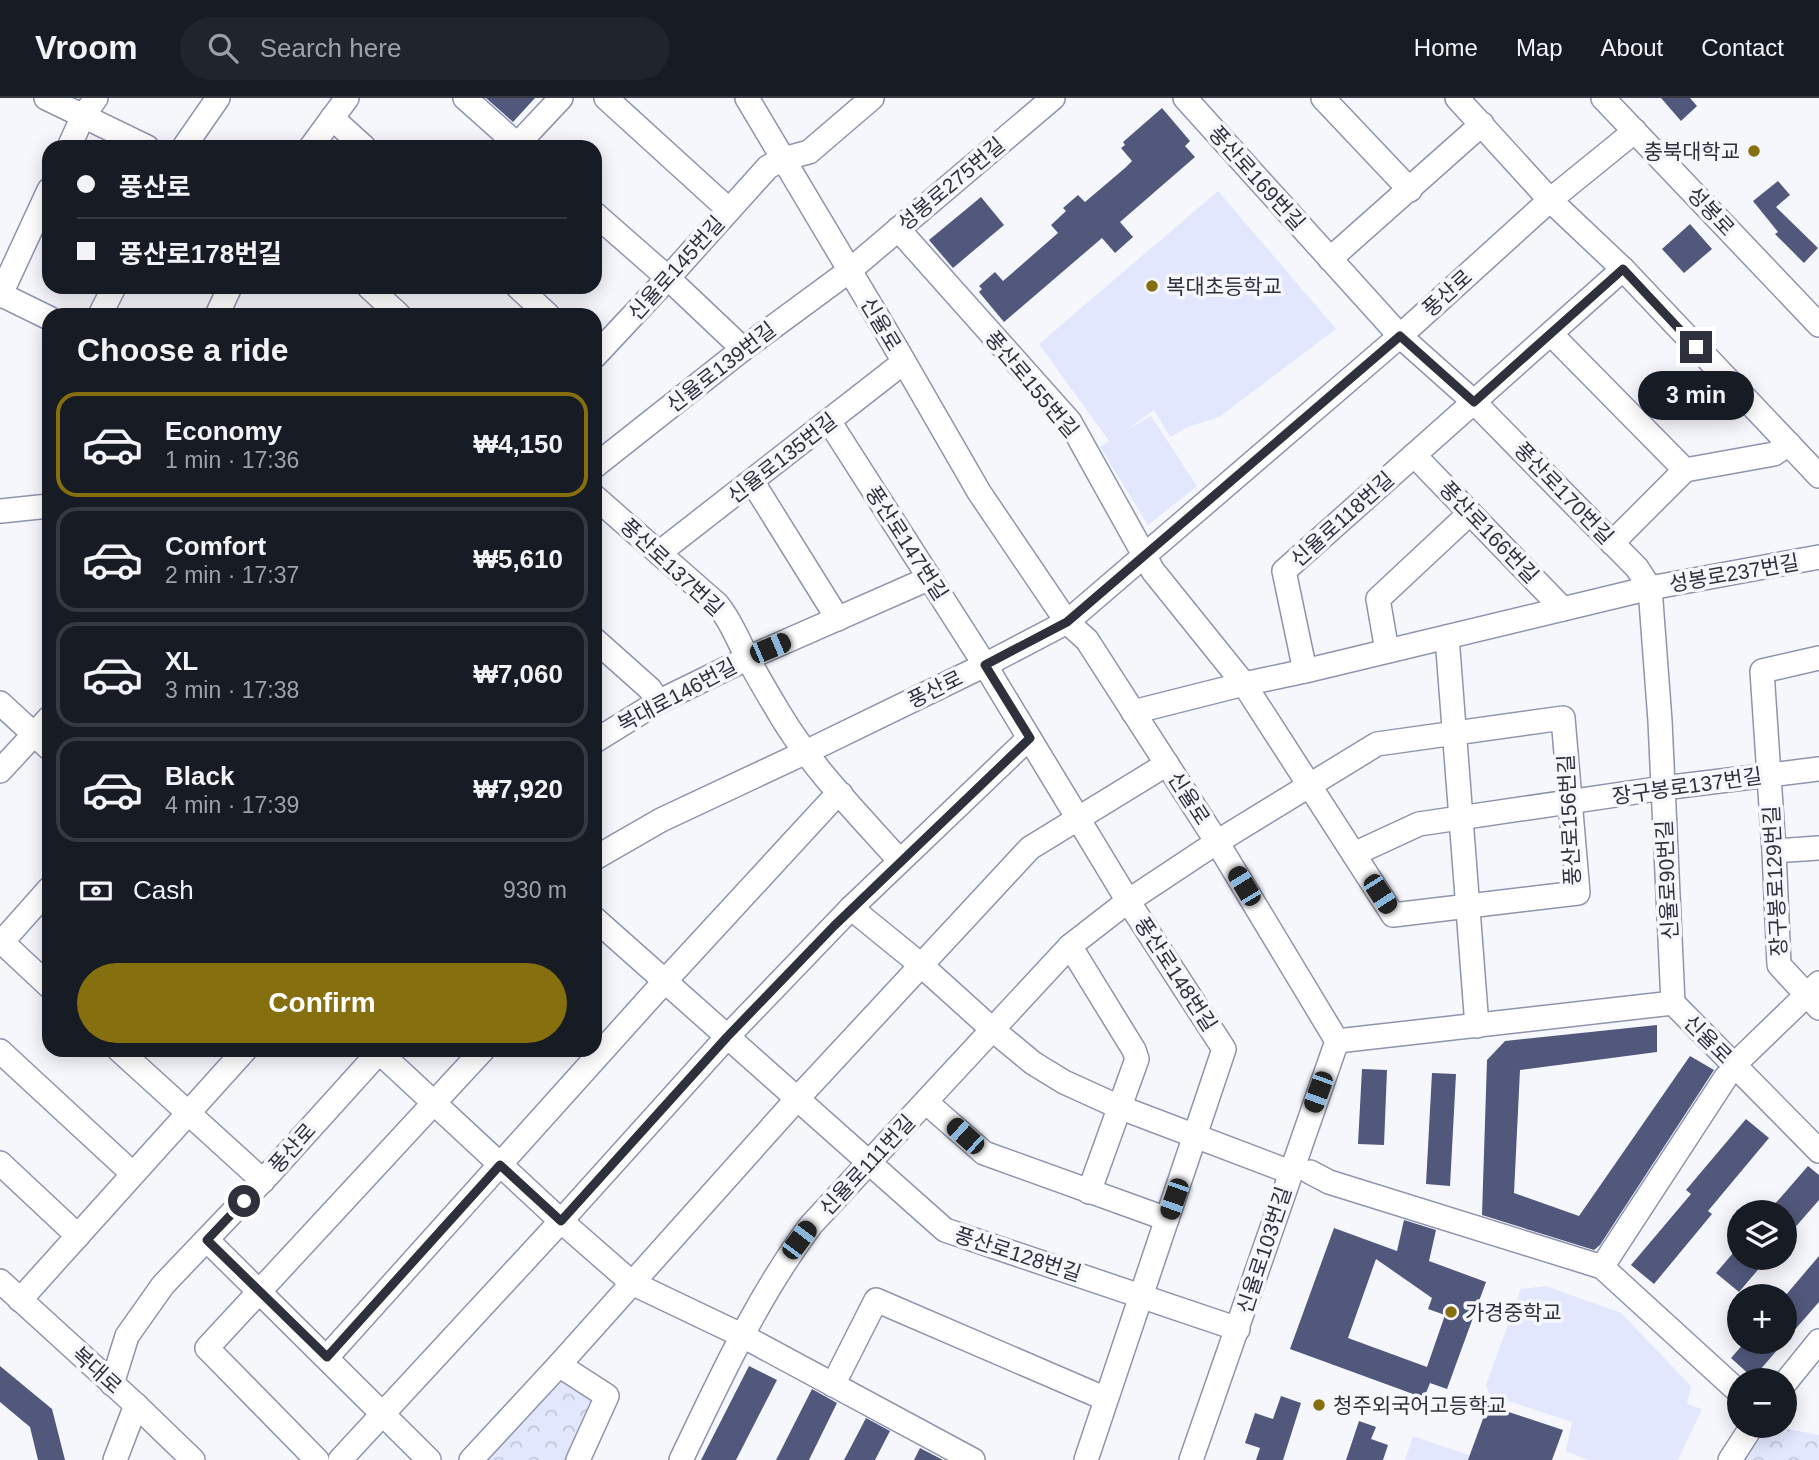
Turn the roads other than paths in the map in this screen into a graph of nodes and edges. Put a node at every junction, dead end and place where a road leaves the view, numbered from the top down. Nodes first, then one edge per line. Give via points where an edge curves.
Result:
1 (46, 98) edge
2 (218, 98) edge
3 (347, 98) edge
4 (465, 98) edge
5 (561, 98) edge
6 (606, 98) edge
7 (747, 98) edge
8 (872, 98) edge
9 (1052, 98) edge
10 (1323, 98) edge
11 (1457, 98) edge
12 (1604, 98) edge
13 (1194, 101) edge
14 (90, 107) edge
15 (332, 118) junction
16 (1482, 124) junction
17 (1635, 131) junction
18 (73, 140) edge
19 (137, 140) edge
20 (189, 140) edge
21 (316, 140) edge
22 (356, 140) edge
23 (510, 140) edge
24 (522, 140) edge
25 (783, 159) junction
26 (1410, 190) junction
27 (1550, 200) junction
28 (42, 205) edge
29 (729, 210) junction
30 (602, 220) edge
31 (898, 229) junction
32 (1330, 259) junction
33 (1623, 269) junction
34 (849, 271) junction
35 (668, 278) junction
36 (381, 294) edge
37 (526, 294) edge
38 (0, 295) edge
39 (393, 308) edge
40 (540, 308) edge
41 (42, 315) edge
42 (1819, 325) edge
43 (1551, 334) junction
44 (1400, 336) junction
45 (602, 349) edge
46 (743, 349) junction
47 (904, 362) junction
48 (1474, 402) junction
49 (829, 421) junction
50 (1788, 444) junction
51 (1414, 455) junction
52 (602, 460) edge
53 (1685, 470) junction
54 (1819, 476) edge
55 (752, 481) junction
56 (602, 503) edge
57 (42, 507) edge
58 (0, 512) edge
59 (1470, 513) junction
60 (1612, 543) junction
61 (659, 553) junction
62 (1143, 555) junction
63 (1819, 557) edge
64 (930, 579) junction
65 (1650, 588) junction
66 (1563, 609) junction
67 (838, 619) junction
68 (1067, 622) junction
69 (1447, 637) junction
70 (602, 646) edge
71 (1387, 651) junction
72 (748, 658) junction
73 (1819, 658) edge
74 (985, 665) junction
75 (1305, 671) junction
76 (1244, 684) junction
77 (658, 702) junction
78 (0, 703) edge
79 (1133, 712) junction
80 (42, 733) edge
81 (1455, 733) junction
82 (42, 736) edge
83 (602, 737) edge
84 (1030, 738) junction
85 (806, 752) junction
86 (1167, 764) junction
87 (1819, 769) edge
88 (0, 771) edge
89 (1768, 775) junction
90 (1309, 785) junction
91 (1663, 788) junction
92 (841, 794) junction
93 (1570, 803) junction
94 (1077, 818) junction
95 (1461, 818) junction
96 (1217, 842) junction
97 (1819, 848) edge
98 (1774, 851) junction
99 (1354, 853) junction
100 (602, 855) edge
101 (900, 861) junction
102 (42, 897) edge
103 (1128, 901) junction
104 (1468, 906) junction
105 (851, 908) junction
106 (602, 930) edge
107 (1, 943) edge
108 (1070, 946) junction
109 (920, 965) junction
110 (42, 980) edge
111 (665, 981) junction
112 (1815, 995) edge
113 (1673, 1003) junction
114 (1477, 1026) junction
115 (993, 1030) junction
116 (727, 1037) junction
117 (1337, 1041) junction
118 (0, 1051) edge
119 (602, 1051) edge
120 (127, 1057) edge
121 (240, 1057) edge
122 (374, 1057) edge
123 (385, 1057) edge
124 (476, 1057) edge
125 (597, 1057) edge
126 (1730, 1071) junction
127 (797, 1099) junction
128 (926, 1102) junction
129 (433, 1103) junction
130 (1119, 1107) junction
131 (188, 1114) junction
132 (1195, 1136) junction
133 (1819, 1151) edge
134 (0, 1163) edge
135 (869, 1164) junction
136 (500, 1165) junction
137 (1300, 1172) junction
138 (133, 1174) junction
139 (263, 1181) junction
140 (1089, 1192) junction
141 (1167, 1219) junction
142 (561, 1221) junction
143 (78, 1236) junction
144 (207, 1240) junction
145 (1602, 1267) junction
146 (0, 1281) edge
147 (632, 1283) junction
148 (259, 1291) junction
149 (1141, 1295) junction
150 (20, 1300) junction
151 (1238, 1329) junction
152 (741, 1335) junction
153 (1819, 1340) edge
154 (327, 1357) junction
155 (559, 1365) junction
156 (1797, 1368) edge
157 (1727, 1381) edge
158 (112, 1384) junction
159 (833, 1385) junction
160 (1106, 1399) junction
161 (136, 1405) junction
162 (382, 1414) junction
163 (1744, 1438) edge
164 (115, 1460) edge
165 (193, 1460) edge
166 (317, 1460) edge
167 (340, 1460) edge
168 (429, 1460) edge
169 (471, 1460) edge
170 (578, 1460) edge
171 (681, 1460) edge
172 (973, 1460) edge
173 (1086, 1460) edge
174 (1191, 1460) edge
175 (1730, 1460) edge

1 - 14 street
2 - 20 street
3 - 15 street
4 - 23 street
5 - 24 street
6 - 29 street, 신율로145번길
7 - 25 street, 신율로
8 - 25 street, 신율로145번길 via 809,152
9 - 31 street, 성봉로275번길
10 - 26 street
11 - 16 street
12 - 17 street, 성봉로
13 - 32 street, 풍산로169번길
14 - 18 street
14 - 19 street
15 - 21 street
15 - 22 street
16 - 26 street
16 - 27 street
17 - 27 street, 풍산로
17 - 42 street, 성봉로
25 - 29 street, 신율로145번길 via 768,167
25 - 34 street, 신율로
26 - 32 street
27 - 33 street
27 - 44 street, 풍산로
28 - 38 street
29 - 35 street, 신율로145번길
30 - 35 street
31 - 34 street, 성봉로275번길
31 - 62 street, 풍산로155번길 via 1070,422
32 - 44 street, 풍산로169번길
33 - 43 street
33 - 50 street
34 - 46 street, 신율로139번길
34 - 47 street, 신율로
35 - 45 street, 신율로145번길
35 - 46 street
36 - 39 street
37 - 40 street
38 - 41 street
43 - 48 street
43 - 53 street
44 - 48 street, 풍산로170번길
44 - 62 street, 풍산로
46 - 52 street, 신율로139번길
47 - 49 street, 신율로135번길
47 - 68 street, 신율로 via 979,492
48 - 51 street
48 - 60 street, 풍산로170번길
49 - 55 street, 신율로135번길
49 - 64 street, 풍산로147번길
50 - 53 street via 1774,454
50 - 54 street
51 - 59 street, 풍산로166번길
51 - 75 street, 신율로118번길 via 1284,571
53 - 60 street
55 - 61 street, 신율로135번길
55 - 67 street
56 - 61 street, 풍산로137번길
57 - 58 street
59 - 66 street, 풍산로166번길
59 - 71 street via 1378,599
60 - 65 street, 풍산로170번길
61 - 72 street, 풍산로137번길 via 725,613
62 - 68 street, 풍산로
62 - 76 street, 풍산로156번길
63 - 65 street, 성봉로237번길
64 - 67 street, 복대로146번길
64 - 74 street, 풍산로147번길
65 - 66 street
65 - 91 street, 신율로90번길
66 - 69 street
67 - 72 street, 복대로146번길
68 - 74 street, 풍산로
68 - 79 street, 신율로 via 1087,640
69 - 71 street
69 - 81 street
70 - 77 street via 650,689
71 - 75 street
72 - 77 street, 복대로146번길
72 - 85 street, 풍산로137번길
73 - 89 street, 장구봉로129번길 via 1762,671
74 - 84 street, 풍산로148번길
74 - 85 street, 풍산로
75 - 76 street
76 - 79 street
76 - 90 street, 풍산로156번길
77 - 83 street, 복대로146번길
78 - 80 street
79 - 86 street, 신율로
81 - 90 street, 풍산로156번길 via 1377,744
81 - 93 street, 풍산로156번길 via 1563,718
81 - 95 street
82 - 88 street
84 - 94 street, 풍산로148번길
84 - 101 street
85 - 92 street
85 - 100 street, 풍산로 via 661,820
86 - 94 street
86 - 96 street, 신율로
87 - 89 street, 장구봉로137번길
89 - 91 street, 장구봉로137번길
89 - 98 street, 장구봉로129번길
90 - 96 street, 신율로111번길
90 - 99 street, 풍산로156번길
91 - 93 street, 장구봉로137번길
91 - 113 street, 신율로90번길
92 - 101 street
92 - 111 street
93 - 95 street, 장구봉로137번길
93 - 104 street, 풍산로156번길 via 1578,893
94 - 103 street, 풍산로148번길
94 - 109 street via 1030,848
95 - 99 street, 장구봉로137번길 via 1419,824
95 - 104 street
96 - 103 street, 신율로111번길
96 - 117 street, 신율로
97 - 98 street
98 - 112 street, 장구봉로129번길 via 1779,965
99 - 104 street, 풍산로156번길 via 1394,915
101 - 105 street
102 - 107 street
103 - 108 street, 신율로111번길
103 - 132 street, 풍산로148번길 via 1224,1049
104 - 114 street
105 - 109 street
105 - 116 street
106 - 111 street, 풍산로128번길
107 - 110 street
108 - 115 street, 신율로111번길
108 - 130 street via 1137,1059
109 - 115 street
109 - 127 street
111 - 116 street, 풍산로128번길
111 - 119 street
112 - 126 street
113 - 114 street, 신율로
113 - 126 street, 신율로
114 - 117 street, 신율로
115 - 128 street, 신율로111번길
115 - 130 street via 1064,1082
116 - 127 street, 풍산로128번길
116 - 142 street
117 - 137 street, 신율로103번길
118 - 138 street
120 - 131 street
121 - 131 street
122 - 139 street, 풍산로
123 - 129 street
124 - 129 street
125 - 136 street
126 - 133 street, 신율로
126 - 145 street
127 - 135 street, 풍산로128번길
127 - 147 street
128 - 135 street, 신율로111번길
128 - 140 street, 신율로111번길 via 984,1153
129 - 136 street
129 - 148 street
130 - 132 street
130 - 140 street
131 - 138 street
131 - 139 street
132 - 137 street
132 - 141 street, 풍산로148번길
134 - 143 street
135 - 149 street, 풍산로128번길 via 945,1230
135 - 152 street, 신율로111번길 via 811,1225
136 - 142 street
136 - 154 street
137 - 145 street
137 - 151 street, 신율로103번길
138 - 143 street
139 - 144 street, 풍산로
140 - 141 street
141 - 149 street, 풍산로148번길
142 - 147 street
142 - 162 street
143 - 150 street
144 - 148 street
144 - 158 street, 풍산로 via 163,1285 127,1336
145 - 157 street
146 - 150 street, 복대로
147 - 152 street
147 - 155 street
148 - 154 street
148 - 166 street via 207,1348
149 - 151 street, 풍산로128번길
149 - 160 street, 풍산로148번길
150 - 158 street, 복대로
151 - 174 street, 신율로103번길
152 - 159 street
152 - 171 street, 신율로111번길
153 - 156 street
154 - 162 street
155 - 169 street
155 - 170 street via 607,1396
158 - 161 street, 복대로
159 - 160 street via 876,1300
159 - 172 street
160 - 173 street, 풍산로148번길
161 - 164 street
161 - 165 street, 복대로
162 - 167 street
162 - 168 street
163 - 175 street

